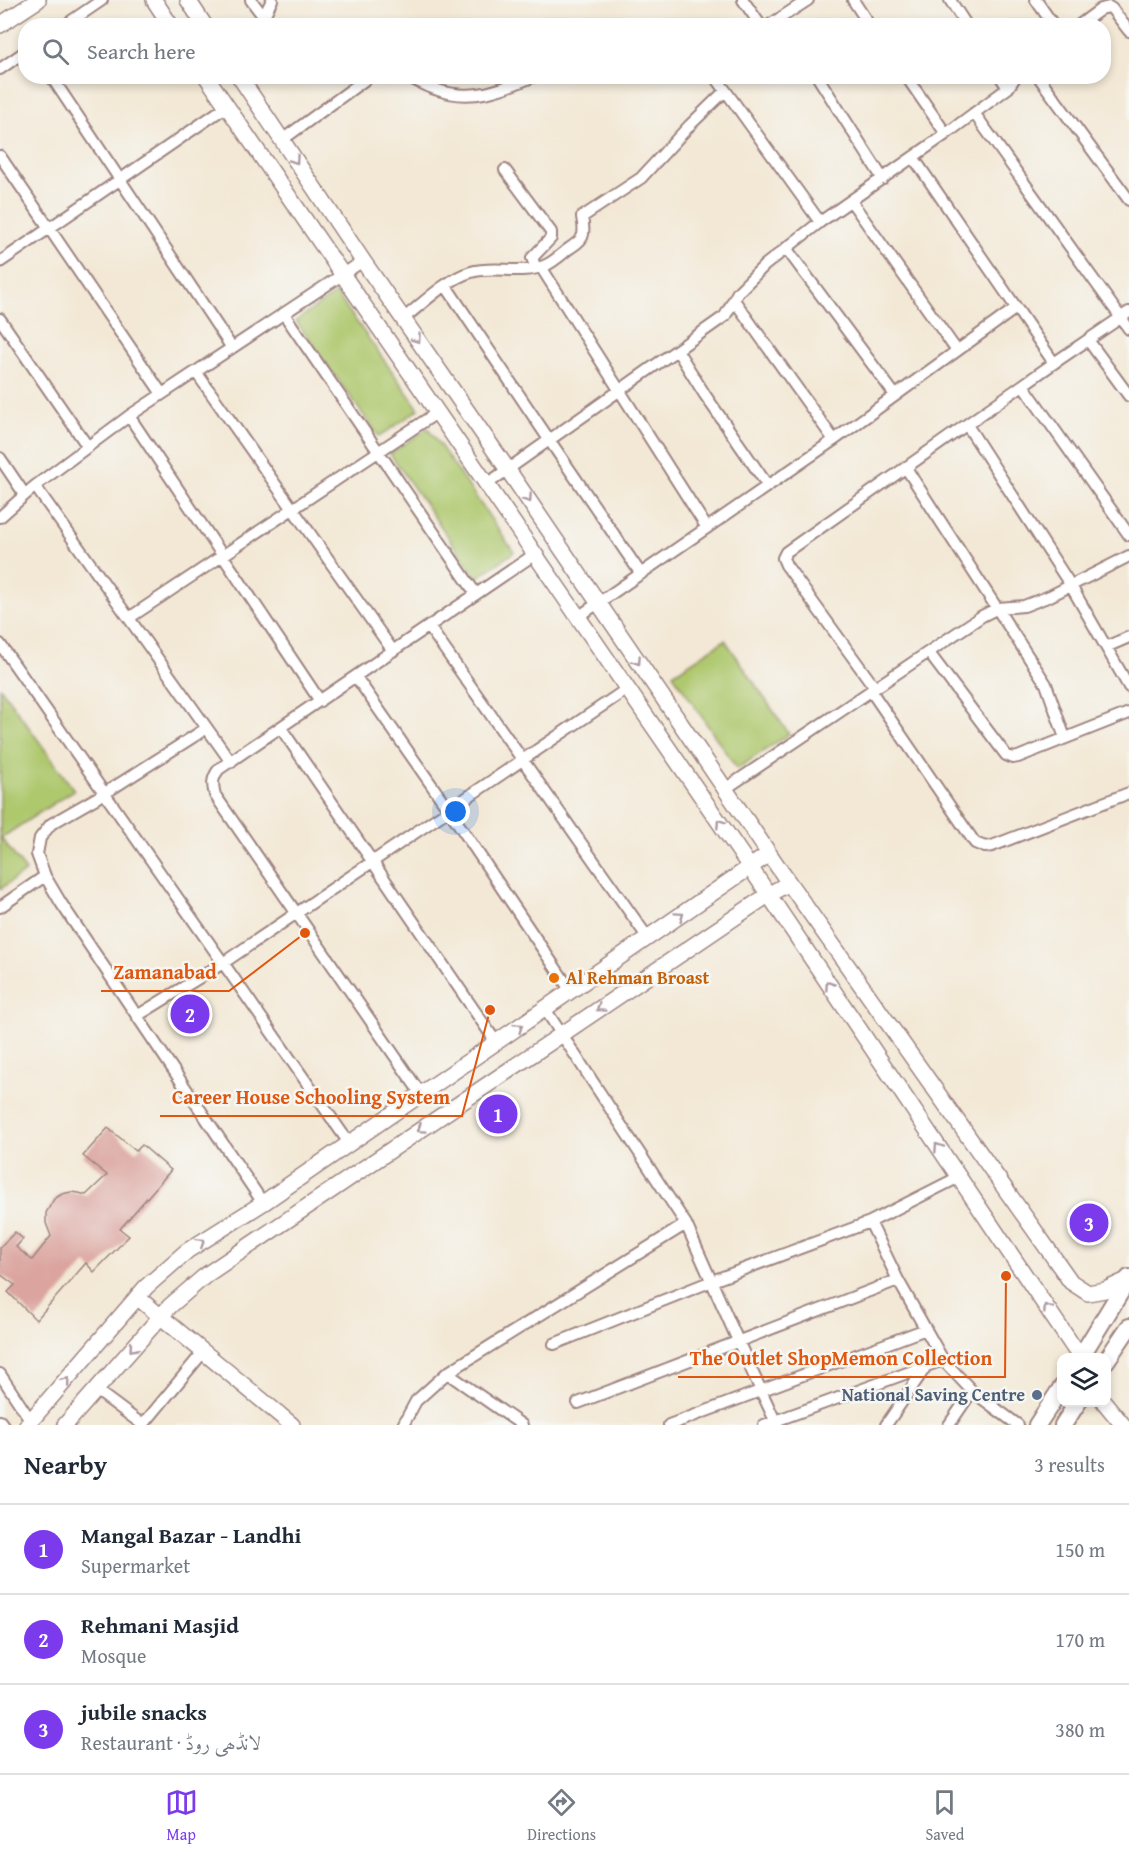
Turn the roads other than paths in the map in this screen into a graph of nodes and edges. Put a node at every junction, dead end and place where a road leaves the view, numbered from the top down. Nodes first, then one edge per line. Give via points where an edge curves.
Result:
1 (38, 0) edge
2 (102, 0) edge
3 (154, 0) edge
4 (188, 0) edge
5 (251, 0) edge
6 (272, 0) edge
7 (743, 0) edge
8 (808, 0) edge
9 (853, 0) edge
10 (950, 0) edge
11 (1036, 0) edge
12 (1110, 3) edge
13 (76, 18) edge
14 (166, 18) edge
15 (200, 18) edge
16 (260, 18) edge
17 (262, 18) edge
18 (755, 18) edge
19 (786, 18) edge
20 (865, 18) edge
21 (962, 18) edge
22 (1048, 18) edge
23 (1089, 18) edge
24 (0, 25) edge
25 (1129, 31) edge
26 (18, 57) edge
27 (0, 69) edge
28 (56, 84) edge
29 (212, 84) edge
30 (244, 84) edge
31 (359, 84) edge
32 (424, 84) edge
33 (514, 84) edge
34 (720, 84) edge
35 (822, 84) edge
36 (912, 84) edge
37 (1005, 84) edge
38 (1011, 84) edge
39 (1044, 84) edge
40 (1008, 88) junction
41 (725, 91) junction
42 (227, 106) junction
43 (974, 112) junction
44 (946, 134) junction
45 (282, 140) junction
46 (0, 156) edge
47 (913, 157) junction
48 (505, 170) dead end
49 (119, 179) junction
50 (883, 179) junction
51 (1129, 200) edge
52 (851, 201) junction
53 (820, 222) junction
54 (49, 228) junction
55 (786, 248) junction
56 (363, 261) junction
57 (0, 262) edge
58 (538, 267) junction
59 (343, 274) junction
60 (446, 285) junction
61 (734, 300) junction
62 (1016, 308) junction
63 (284, 314) junction
64 (1125, 315) edge
65 (0, 319) edge
66 (403, 319) junction
67 (1129, 329) edge
68 (1088, 340) junction
69 (232, 348) junction
70 (677, 350) junction
71 (957, 351) junction
72 (1054, 363) junction
73 (196, 372) junction
74 (1023, 385) junction
75 (619, 390) junction
76 (162, 394) junction
77 (895, 395) junction
78 (1129, 396) edge
79 (438, 412) junction
80 (129, 416) junction
81 (967, 425) junction
82 (834, 440) junction
83 (549, 441) junction
84 (88, 447) junction
85 (379, 451) junction
86 (0, 458) edge
87 (906, 468) junction
88 (508, 470) junction
89 (487, 484) junction
90 (35, 486) junction
91 (768, 486) junction
92 (25, 495) junction
93 (293, 508) junction
94 (0, 517) edge
95 (707, 528) junction
96 (1129, 535) edge
97 (535, 554) junction
98 (222, 556) junction
99 (1129, 556) edge
100 (641, 574) junction
101 (1071, 586) junction
102 (476, 594) junction
103 (598, 604) junction
104 (998, 608) junction
105 (579, 617) junction
106 (129, 618) junction
107 (429, 627) junction
108 (1129, 637) edge
109 (0, 645) edge
110 (1106, 647) junction
111 (393, 651) junction
112 (929, 653) junction
113 (356, 676) junction
114 (1129, 687) edge
115 (627, 689) junction
116 (873, 690) junction
117 (320, 701) junction
118 (1129, 713) edge
119 (207, 728) junction
120 (281, 728) junction
121 (1065, 738) junction
122 (523, 759) junction
123 (231, 762) junction
124 (725, 789) junction
125 (105, 793) junction
126 (1129, 793) edge
127 (449, 810) junction
128 (769, 854) junction
129 (373, 861) junction
130 (750, 867) junction
131 (45, 876) junction
132 (789, 883) junction
133 (768, 895) junction
134 (0, 907) edge
135 (296, 913) junction
136 (648, 938) junction
137 (223, 963) junction
138 (571, 991) junction
139 (545, 1009) junction
140 (137, 1016) junction
141 (562, 1034) junction
142 (496, 1042) junction
143 (422, 1094) junction
144 (349, 1143) junction
145 (959, 1177) junction
146 (264, 1203) junction
147 (870, 1222) junction
148 (686, 1224) junction
149 (1128, 1279) edge
150 (898, 1280) junction
151 (712, 1281) junction
152 (137, 1297) junction
153 (161, 1316) junction
154 (1129, 1327) edge
155 (926, 1329) junction
156 (738, 1341) junction
157 (554, 1344) dead end
158 (204, 1351) junction
159 (1077, 1353) edge
160 (1082, 1353) edge
161 (1111, 1355) edge
162 (943, 1360) junction
163 (927, 1365) junction
164 (447, 1373) junction
165 (0, 1374) edge
166 (96, 1390) junction
167 (761, 1391) junction
168 (972, 1391) junction
169 (1057, 1395) edge
170 (578, 1403) dead end
171 (1075, 1407) edge
172 (1108, 1407) edge
173 (0, 1421) edge
174 (29, 1423) edge
175 (772, 1424) edge
176 (3, 1425) edge
177 (65, 1425) edge
178 (143, 1425) edge
179 (292, 1425) edge
180 (403, 1425) edge
181 (522, 1425) edge
182 (669, 1425) edge
183 (886, 1425) edge
184 (949, 1425) edge
185 (1017, 1425) edge
186 (1037, 1425) edge
187 (1063, 1425) edge
188 (1123, 1425) edge

1 - 24 main road
2 - 13 street
3 - 14 main road
4 - 15 main road
5 - 16 street
6 - 17 street
7 - 18 street
8 - 19 street
9 - 20 street
10 - 21 street
11 - 22 street
12 - 23 street
12 - 25 street
26 - 27 street
28 - 49 street
29 - 42 main road
30 - 45 main road
31 - 45 street
32 - 33 street via 461,96
34 - 41 street
35 - 50 street
36 - 44 street
37 - 40 street
38 - 40 street
39 - 51 street
40 - 43 street
41 - 53 street
41 - 58 street via 641,178 582,218 583,238
42 - 49 street
42 - 59 main road
43 - 44 street
43 - 64 street
44 - 47 street
45 -> 56 main road
46 - 54 street
47 - 50 street
47 - 62 street
48 - 58 street via 551,232 551,238 532,258
49 - 54 street
49 - 69 street
50 - 52 street
52 - 53 street
52 - 71 street
53 - 55 street
54 - 57 street
54 - 76 street
55 - 61 street
55 - 77 street
56 - 59 street
56 - 66 main road
58 - 60 street via 491,268 471,272
58 - 75 street
59 - 63 street
59 - 79 main road
60 - 66 street
60 - 83 street
61 - 70 street via 725,316
61 - 82 street
62 - 71 street
62 - 72 street
63 - 69 street
63 - 85 street
64 - 67 street
64 - 68 street
65 - 84 street
66 -> 88 main road
68 - 72 street
68 - 78 street
69 - 73 street
70 - 75 street
70 - 91 street
71 - 77 street
72 - 74 street
73 - 76 street
73 - 93 street
74 - 81 street
74 - 96 street
75 - 83 street
75 - 95 street
76 - 80 street
77 - 82 street
79 - 85 street
79 - 89 main road
80 - 84 street
80 - 98 street
81 - 87 street
81 - 101 street
82 - 91 street
83 - 88 street
83 - 100 street
84 - 90 street
85 - 93 street
85 - 102 street
86 - 92 street
87 - 104 street
87 - 116 street via 786,552 783,558
88 - 89 street
88 -> 103 main road
89 - 97 main road
90 - 92 street
90 - 106 street
91 - 95 street
92 - 94 street
93 - 98 street
93 - 111 street
95 - 100 street
97 - 102 street
97 - 105 main road
98 - 106 street
98 - 117 street
99 - 101 street
100 - 103 street
101 - 104 street via 1024,606
101 - 110 street
102 - 107 street
103 - 105 street
103 -> 124 main road
104 - 112 street
104 - 121 street via 1046,684
105 - 115 main road
106 - 119 street
107 - 111 street
107 - 122 street
108 - 110 street
109 - 125 street
110 - 114 street
111 - 113 street
112 - 116 street
112 - 121 street via 1006,755 1018,757
113 - 117 street
113 - 127 street
115 - 122 street
130 -> 115 main road
116 - 124 street
116 - 126 street via 979,846 992,846
117 - 120 street
118 - 121 street
119 - 123 street
119 - 125 street
120 - 123 street
120 - 129 street
122 - 127 street
122 - 136 street
123 - 135 street via 213,777 215,795
124 - 128 main road
125 - 131 street via 51,824 40,838 37,854
125 - 137 street
127 - 129 street
127 - 138 street
128 - 130 main road
128 - 132 main road
129 - 135 street
129 - 142 street
130 - 133 main road
136 -> 130 main road
131 - 134 street
131 - 140 street
132 - 133 main road
132 - 149 main road via 1071,1282 1088,1293
133 -> 141 main road
145 -> 133 main road
135 - 137 street
135 - 143 street
136 - 138 main road
137 - 140 street
137 - 144 street
138 - 139 main road
139 - 141 street
142 -> 139 main road
140 - 146 street
141 - 148 street
141 -> 153 main road via 206,1275
142 - 143 main road
143 - 144 main road
144 - 146 main road
145 - 147 street
159 -> 145 main road
152 -> 146 main road via 187,1251
147 - 150 street
147 - 151 street
148 - 151 street
148 - 164 street
149 - 160 main road
150 - 155 street
150 - 156 street
151 - 156 street
151 - 157 street
152 - 153 main road
174 -> 152 main road
153 - 158 main road
153 -> 166 main road
154 - 161 main road
155 - 162 street
155 - 167 street
156 - 167 street
156 - 170 street
158 - 178 street
158 - 179 main road
162 - 163 street
162 - 168 street
163 - 175 street
163 - 183 street
164 - 180 street via 416,1401
164 - 181 street
165 - 174 street
166 - 177 main road
166 - 178 street
167 - 175 street
167 - 182 street
168 - 184 street
168 - 185 street
169 - 186 main road
171 - 187 main road
172 - 188 main road
173 - 176 street

